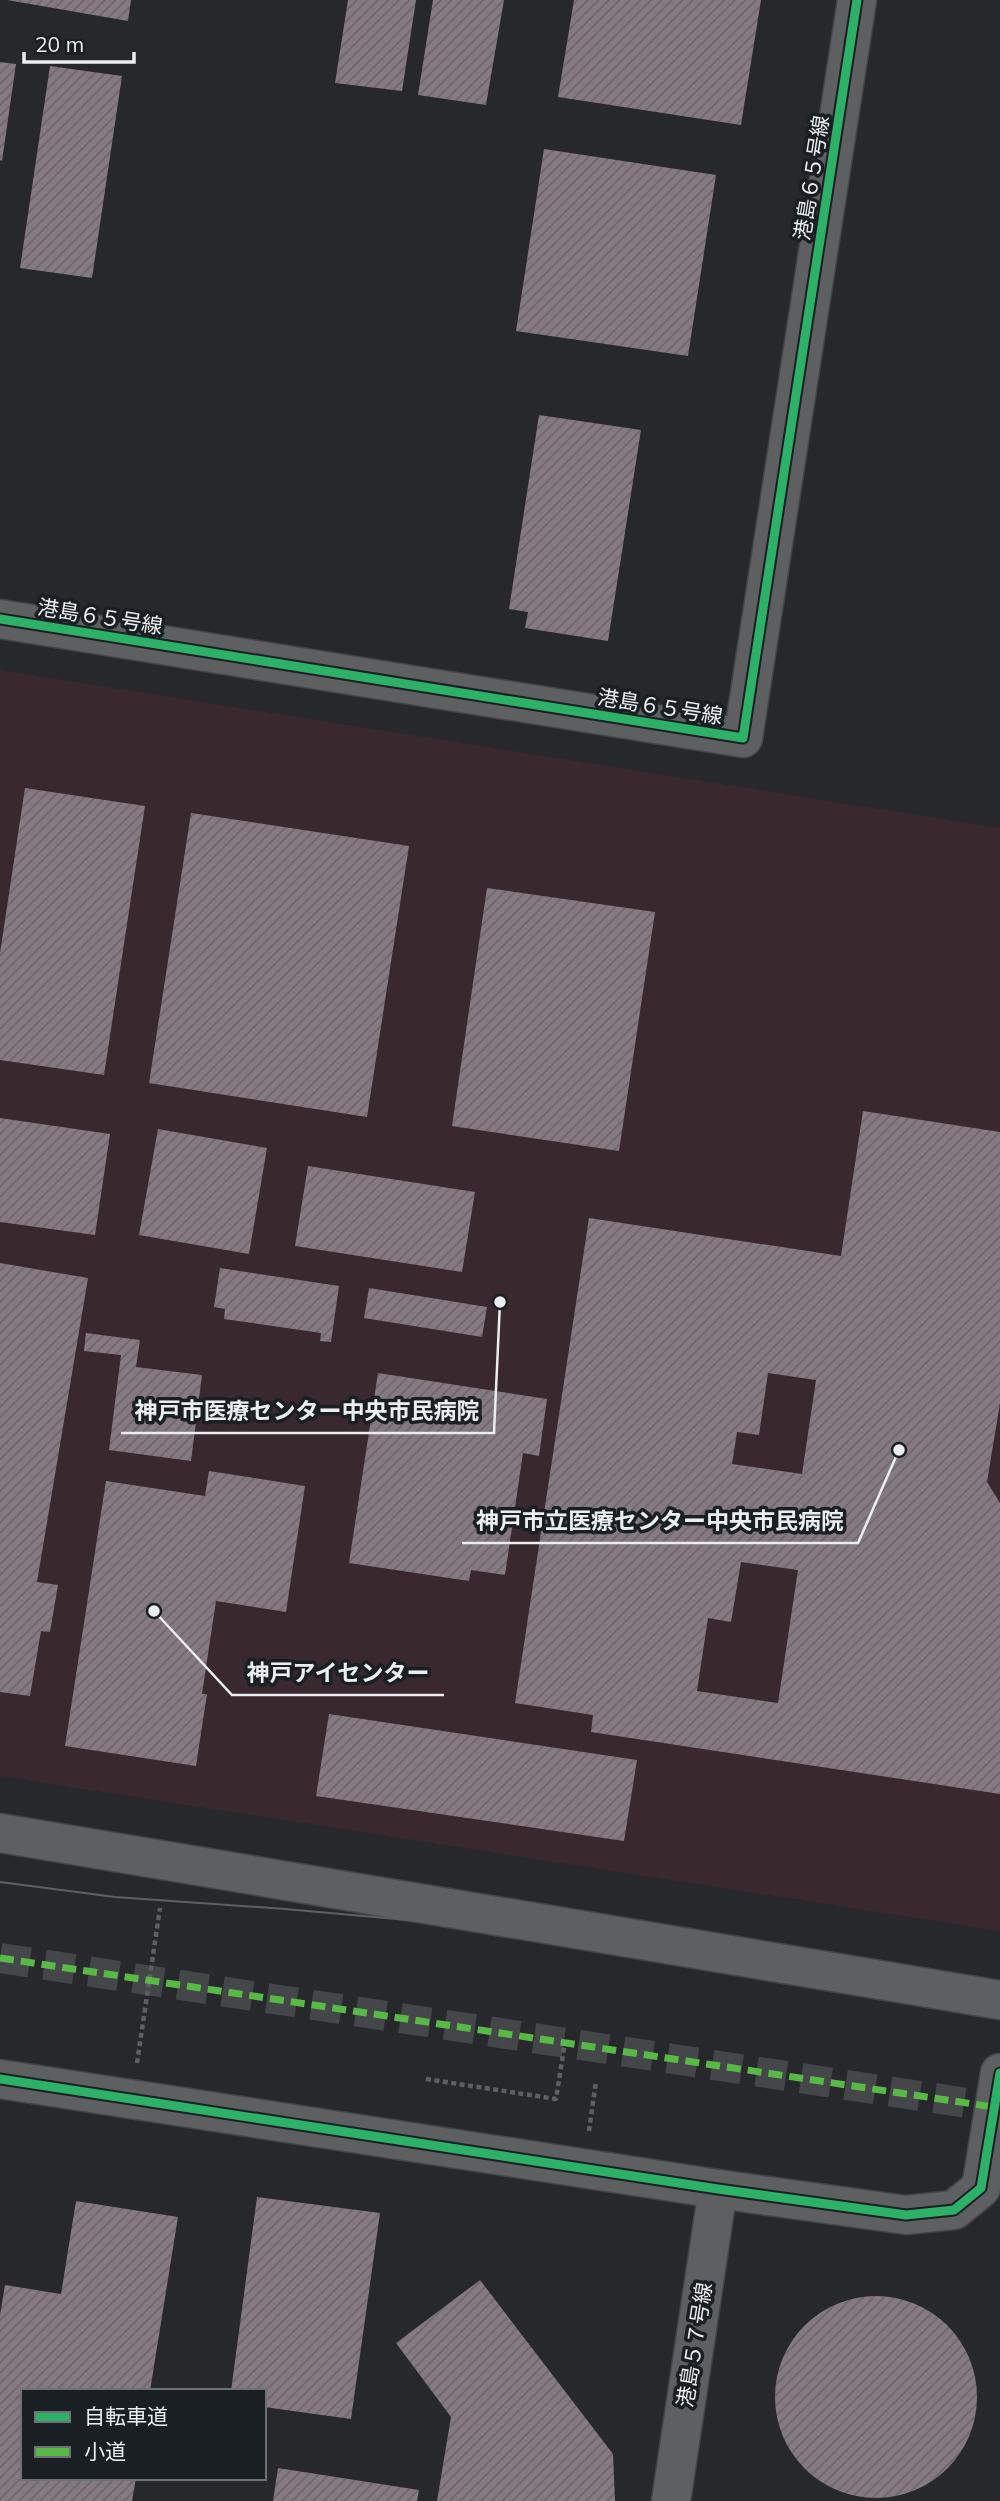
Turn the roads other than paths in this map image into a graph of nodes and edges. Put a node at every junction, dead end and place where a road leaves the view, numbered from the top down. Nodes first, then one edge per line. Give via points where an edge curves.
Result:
1 (857, 0) edge
2 (0, 619) edge
3 (0, 1833) edge
4 (1000, 2000) edge
5 (1000, 2073) edge
6 (0, 2079) edge
7 (718, 2189) junction
8 (671, 2501) edge

1 - 2 street, 港島６５号線 via 743,738
3 - 4 street
5 - 7 street via 981,2188 954,2210 906,2214
6 - 7 street
7 - 8 street, 港島５７号線

